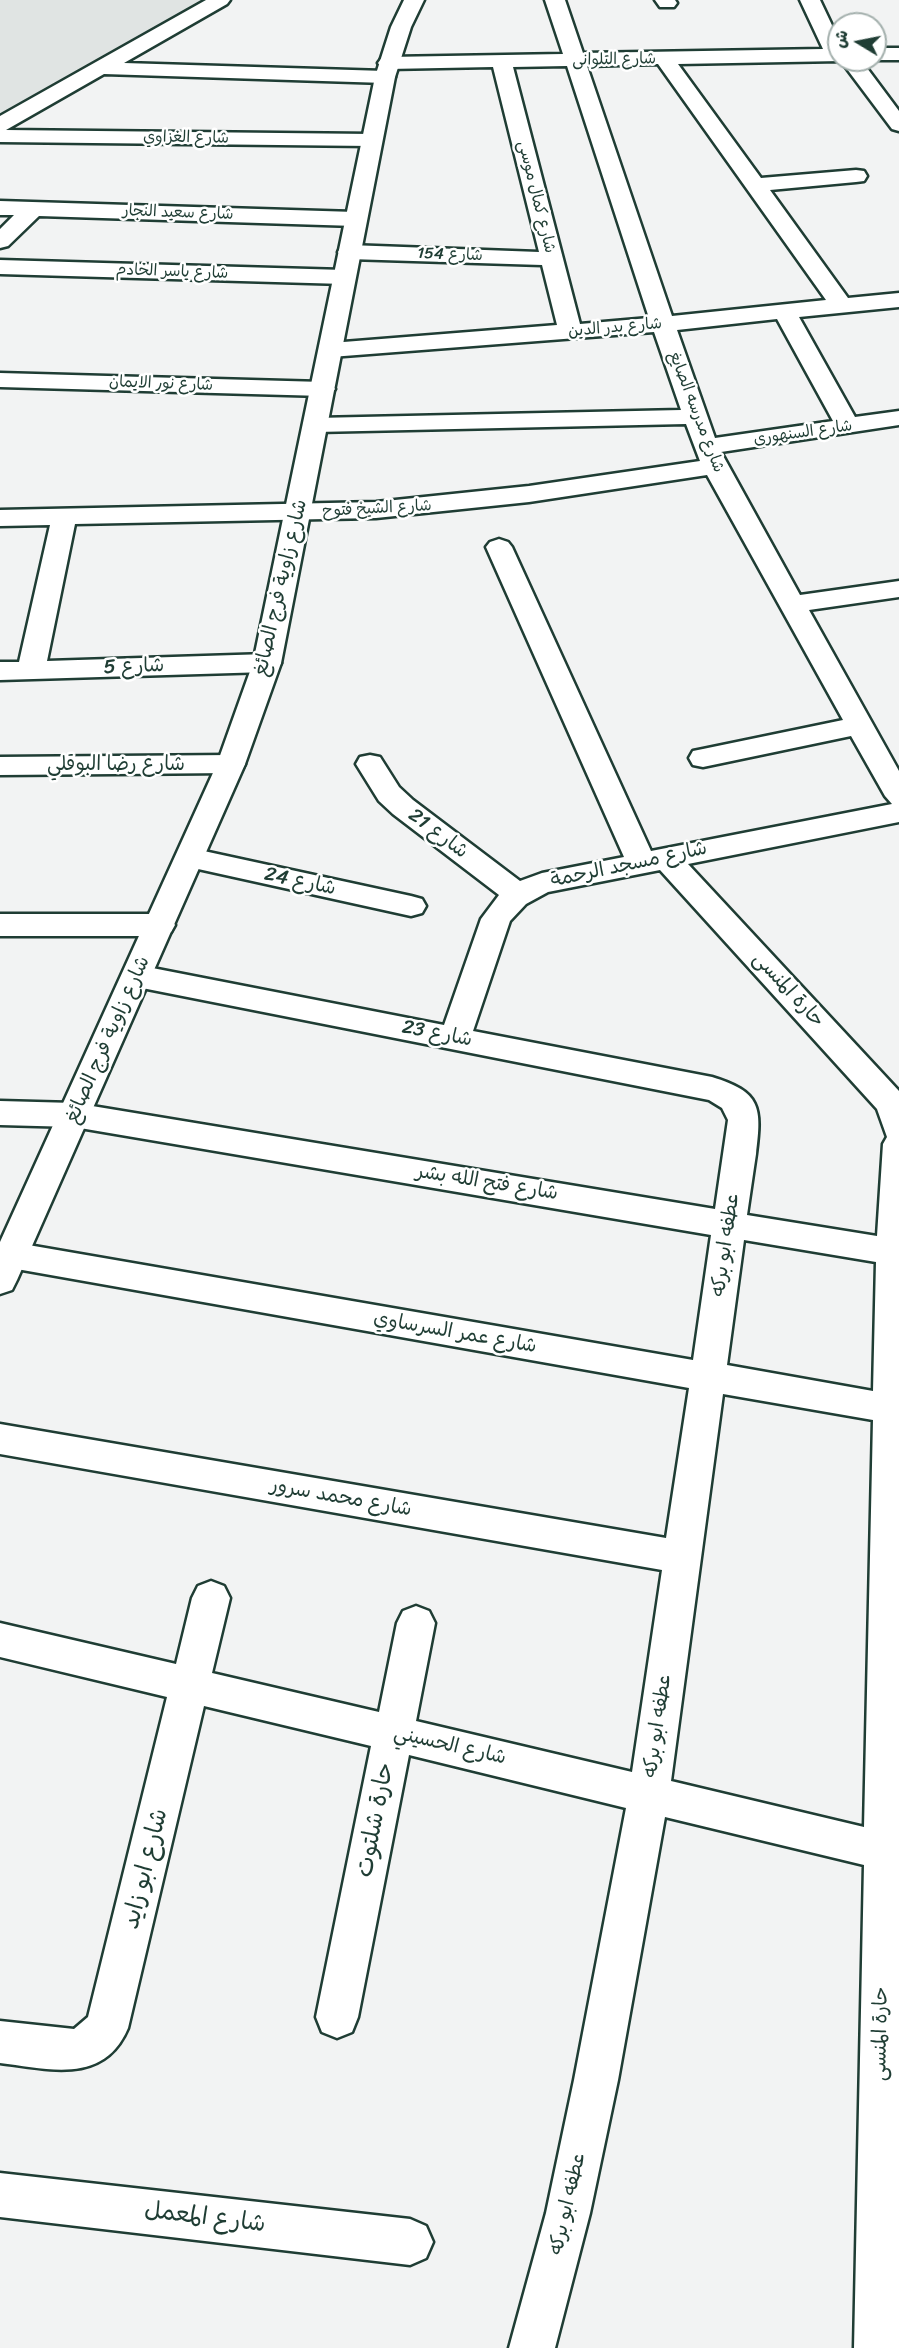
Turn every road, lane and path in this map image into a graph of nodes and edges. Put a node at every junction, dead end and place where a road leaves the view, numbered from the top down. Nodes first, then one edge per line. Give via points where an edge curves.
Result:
1 (220, 0) edge
2 (414, 0) edge
3 (555, 0) edge
4 (810, 0) edge
5 (827, 30) edge
6 (827, 57) edge
7 (664, 59) junction
8 (575, 61) junction
9 (502, 62) junction
10 (99, 68) junction
11 (387, 70) junction
12 (855, 72) edge
13 (0, 125) edge
14 (899, 125) edge
15 (0, 136) edge
16 (371, 140) junction
17 (856, 176) dead end
18 (755, 185) junction
19 (0, 207) edge
20 (33, 208) junction
21 (355, 219) junction
22 (0, 241) edge
23 (552, 259) junction
24 (346, 264) junction
25 (0, 267) edge
26 (899, 300) edge
27 (842, 306) junction
28 (784, 312) junction
29 (663, 324) junction
30 (570, 331) junction
31 (331, 350) junction
32 (0, 380) edge
33 (323, 389) junction
34 (694, 417) junction
35 (899, 418) edge
36 (316, 425) junction
37 (848, 426) junction
38 (711, 456) junction
39 (298, 513) junction
40 (64, 517) junction
41 (0, 518) edge
42 (499, 547) dead end
43 (899, 589) edge
44 (793, 604) junction
45 (267, 663) junction
46 (31, 670) junction
47 (0, 671) edge
48 (860, 724) junction
49 (704, 758) dead end
50 (370, 764) dead end
51 (231, 765) junction
52 (0, 766) edge
53 (899, 796) edge
54 (899, 812) edge
55 (190, 858) junction
56 (653, 860) junction
57 (517, 894) junction
58 (411, 906) dead end
59 (0, 925) edge
60 (160, 925) junction
61 (137, 976) junction
62 (455, 1037) junction
63 (735, 1100) joint
64 (0, 1113) edge
65 (897, 1114) edge
66 (74, 1115) junction
67 (899, 1144) edge
68 (728, 1223) junction
69 (896, 1253) edge
70 (3, 1271) edge
71 (707, 1377) junction
72 (895, 1409) edge
73 (0, 1439) edge
74 (681, 1557) junction
75 (211, 1598) dead end
76 (416, 1623) dead end
77 (0, 1640) edge
78 (190, 1685) junction
79 (394, 1733) junction
80 (649, 1794) junction
81 (891, 1852) edge
82 (337, 2016) dead end
83 (0, 2042) edge
84 (0, 2194) edge
85 (410, 2242) dead end
86 (532, 2348) edge
87 (877, 2348) edge

1 - 10 street
2 - 11 street, شارع زاوية فرج الصائغ
3 - 8 street, شارع مدرسه الصايغ
4 - 5 street
6 - 7 street, شارع التلوانى
7 - 8 street, شارع التلوانى
7 - 18 street
8 - 9 street, شارع التلوانى
8 - 29 street, شارع مدرسه الصايغ
9 - 11 street, شارع التلوانى
9 - 23 street, شارع كمال موسى
10 - 11 street, شارع التلوانى
10 - 13 street
11 - 16 street, شارع زاوية فرج الصائغ
12 - 14 street
15 - 16 street, شارع الغزاوي
16 - 21 street, شارع زاوية فرج الصائغ
17 - 18 street
18 - 27 street
19 - 20 street, شارع سعيد النجار
20 - 21 street, شارع سعيد النجار
20 - 22 street
21 - 24 street, شارع زاوية فرج الصائغ
23 - 24 street, شارع 154
23 - 30 street, شارع كمال موسى
24 - 25 street, شارع ياسر الخادم
24 - 31 street, شارع زاوية فرج الصائغ
26 - 27 street, شارع بدر الدين
27 - 28 street, شارع بدر الدين
28 - 29 street, شارع بدر الدين
28 - 37 street
29 - 30 street, شارع بدر الدين
29 - 34 street, شارع مدرسه الصايغ
30 - 31 street, شارع بدر الدين
31 - 33 street, شارع زاوية فرج الصائغ
32 - 33 street, شارع نور الايمان
33 - 36 street, شارع زاوية فرج الصائغ
34 - 36 street
34 - 38 street, شارع مدرسه الصايغ
35 - 37 street, شارع السنهورى
36 - 39 street, شارع زاوية فرج الصائغ
37 - 38 street, شارع السنهورى
38 - 39 street, شارع الشيخ فتوح via 453,504
38 - 44 street, شارع مدرسه الصايغ
39 - 40 street, شارع الشيخ فتوح
39 - 45 street, شارع زاوية فرج الصائغ
40 - 41 street, شارع الشيخ فتوح
40 - 46 street
42 - 56 street, حارة المنسى
43 - 44 street
44 - 48 street, شارع مدرسه الصايغ
45 - 46 street, شارع 5
45 - 51 street, شارع زاوية فرج الصائغ
46 - 47 street, شارع 5
48 - 49 street
48 - 53 street, شارع مدرسه الصايغ
50 - 57 street, شارع 21 via 389,794 403,807
51 - 52 street, شارع رضا البوقلي
51 - 55 street, شارع زاوية فرج الصائغ
54 - 56 street, شارع مسجد الرحمة
55 - 58 street, شارع 24
55 - 60 street, شارع زاوية فرج الصائغ
56 - 57 street, شارع مسجد الرحمة via 542,883
56 - 65 street, حارة المنسى via 877,1086
57 - 62 street, شارع مسجد الرحمة via 496,919
59 - 60 street
60 - 61 street, شارع زاوية فرج الصائغ
61 - 62 street, شارع 23
61 - 66 street, شارع زاوية فرج الصائغ
62 - 63 street, شارع 23 via 712,1089
63 - 68 street, عطفه ابو بركه via 744,1120
64 - 66 street, شارع فتح الله بشر
66 - 68 street, شارع فتح الله بشر
66 - 70 street, شارع زاوية فرج الصائغ
67 - 69 street, حارة المنسى
68 - 69 street, شارع فتح الله بشر
68 - 71 street, عطفه ابو بركه
69 - 72 street, حارة المنسى
70 - 71 street, شارع عمر السرساوي
71 - 72 street, شارع عمر السرساوي
71 - 74 street, عطفه ابو بركه
72 - 81 street, حارة المنسى
73 - 74 street, شارع محمد سرور
74 - 80 street, عطفه ابو بركه
75 - 78 street, شارع ابو زايد
76 - 79 street, حارة شلتوت
77 - 78 street, شارع الحسيني
78 - 79 street, شارع الحسيني
78 - 83 street, شارع ابو زايد via 107,2028 93,2043 74,2050
79 - 80 street, شارع الحسيني
79 - 82 street, حارة شلتوت
80 - 81 street, شارع الحسيني
80 - 86 street, عطفه ابو بركه via 592,2102
81 - 87 street, حارة المنسى
84 - 85 street, شارع المعمل

